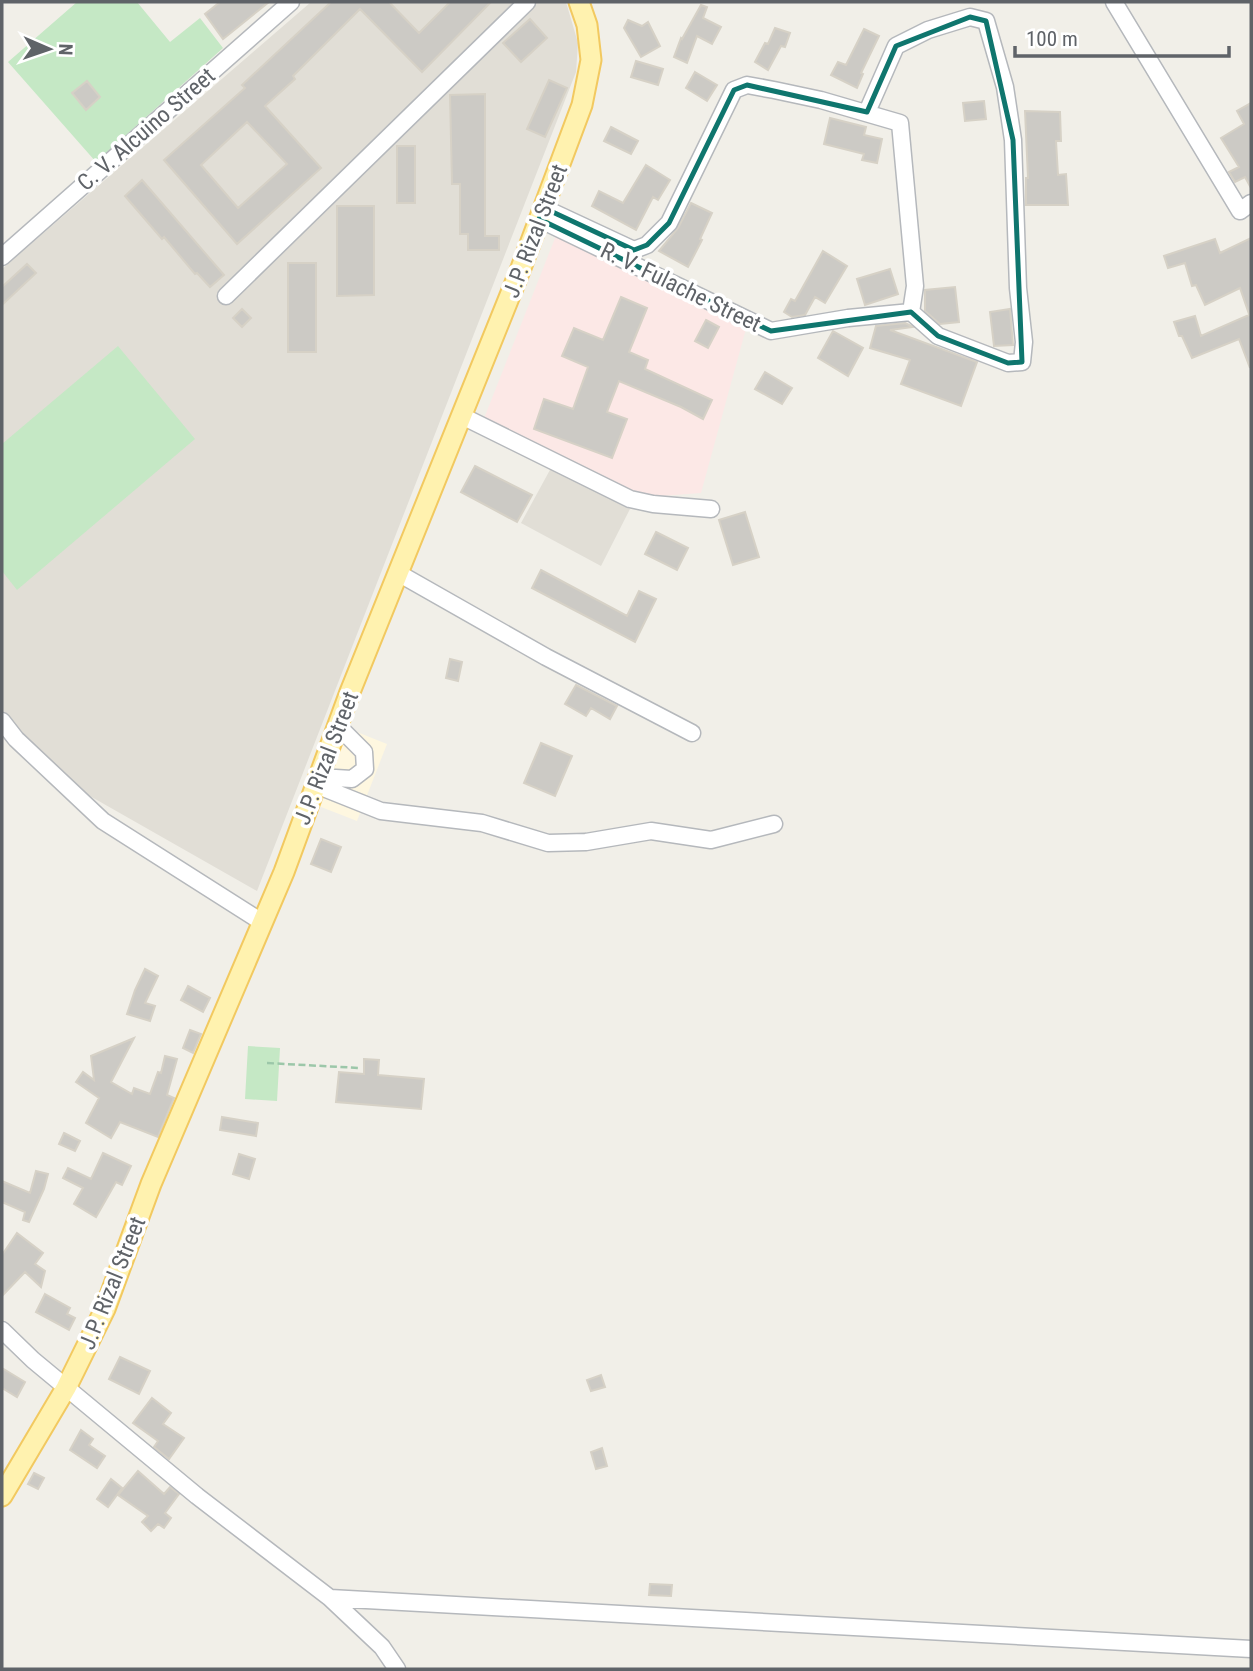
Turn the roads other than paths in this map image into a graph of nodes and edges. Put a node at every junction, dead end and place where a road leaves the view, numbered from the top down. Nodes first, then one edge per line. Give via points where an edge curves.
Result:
1 (291, 2) edge
2 (527, 2) edge
3 (579, 2) edge
4 (1114, 2) edge
5 (867, 112) junction
6 (1251, 203) edge
7 (541, 214) junction
8 (2, 257) edge
9 (226, 296) dead end
10 (911, 312) junction
11 (462, 416) junction
12 (711, 509) dead end
13 (398, 573) junction
14 (2, 721) edge
15 (338, 726) junction
16 (692, 733) dead end
17 (317, 781) junction
18 (774, 824) dead end
19 (262, 922) junction
20 (2, 1330) edge
21 (66, 1388) junction
22 (2, 1496) edge
23 (330, 1598) junction
24 (1251, 1649) edge
25 (397, 1669) edge

1 - 8 street, C. V. Alcuino Street
2 - 9 street
3 - 7 main road, J.P. Rizal Street via 592,60 582,105
4 - 6 street via 1240,211
5 - 7 street via 747,85 734,90 669,223 648,246 634,250
5 - 10 street via 900,123 915,286
5 - 10 street via 896,46 970,17 986,21 1005,86 1013,140 1022,362 1008,363 938,336
7 - 10 street, R. V. Fulache Street via 771,331
7 - 11 main road, J.P. Rizal Street
11 - 12 street via 630,499
11 - 13 main road, J.P. Rizal Street
13 - 15 main road, J.P. Rizal Street
13 - 16 street
14 - 19 street via 103,821
15 - 17 main road, J.P. Rizal Street
15 - 17 street via 364,752 365,769 352,779
17 - 18 street via 380,811 482,823 548,843 651,831 711,840
17 - 19 main road, J.P. Rizal Street
19 - 21 main road, J.P. Rizal Street via 151,1184 105,1309
20 - 21 street
21 - 22 main road, J.P. Rizal Street
21 - 23 street
23 - 24 street
23 - 25 street via 382,1647

